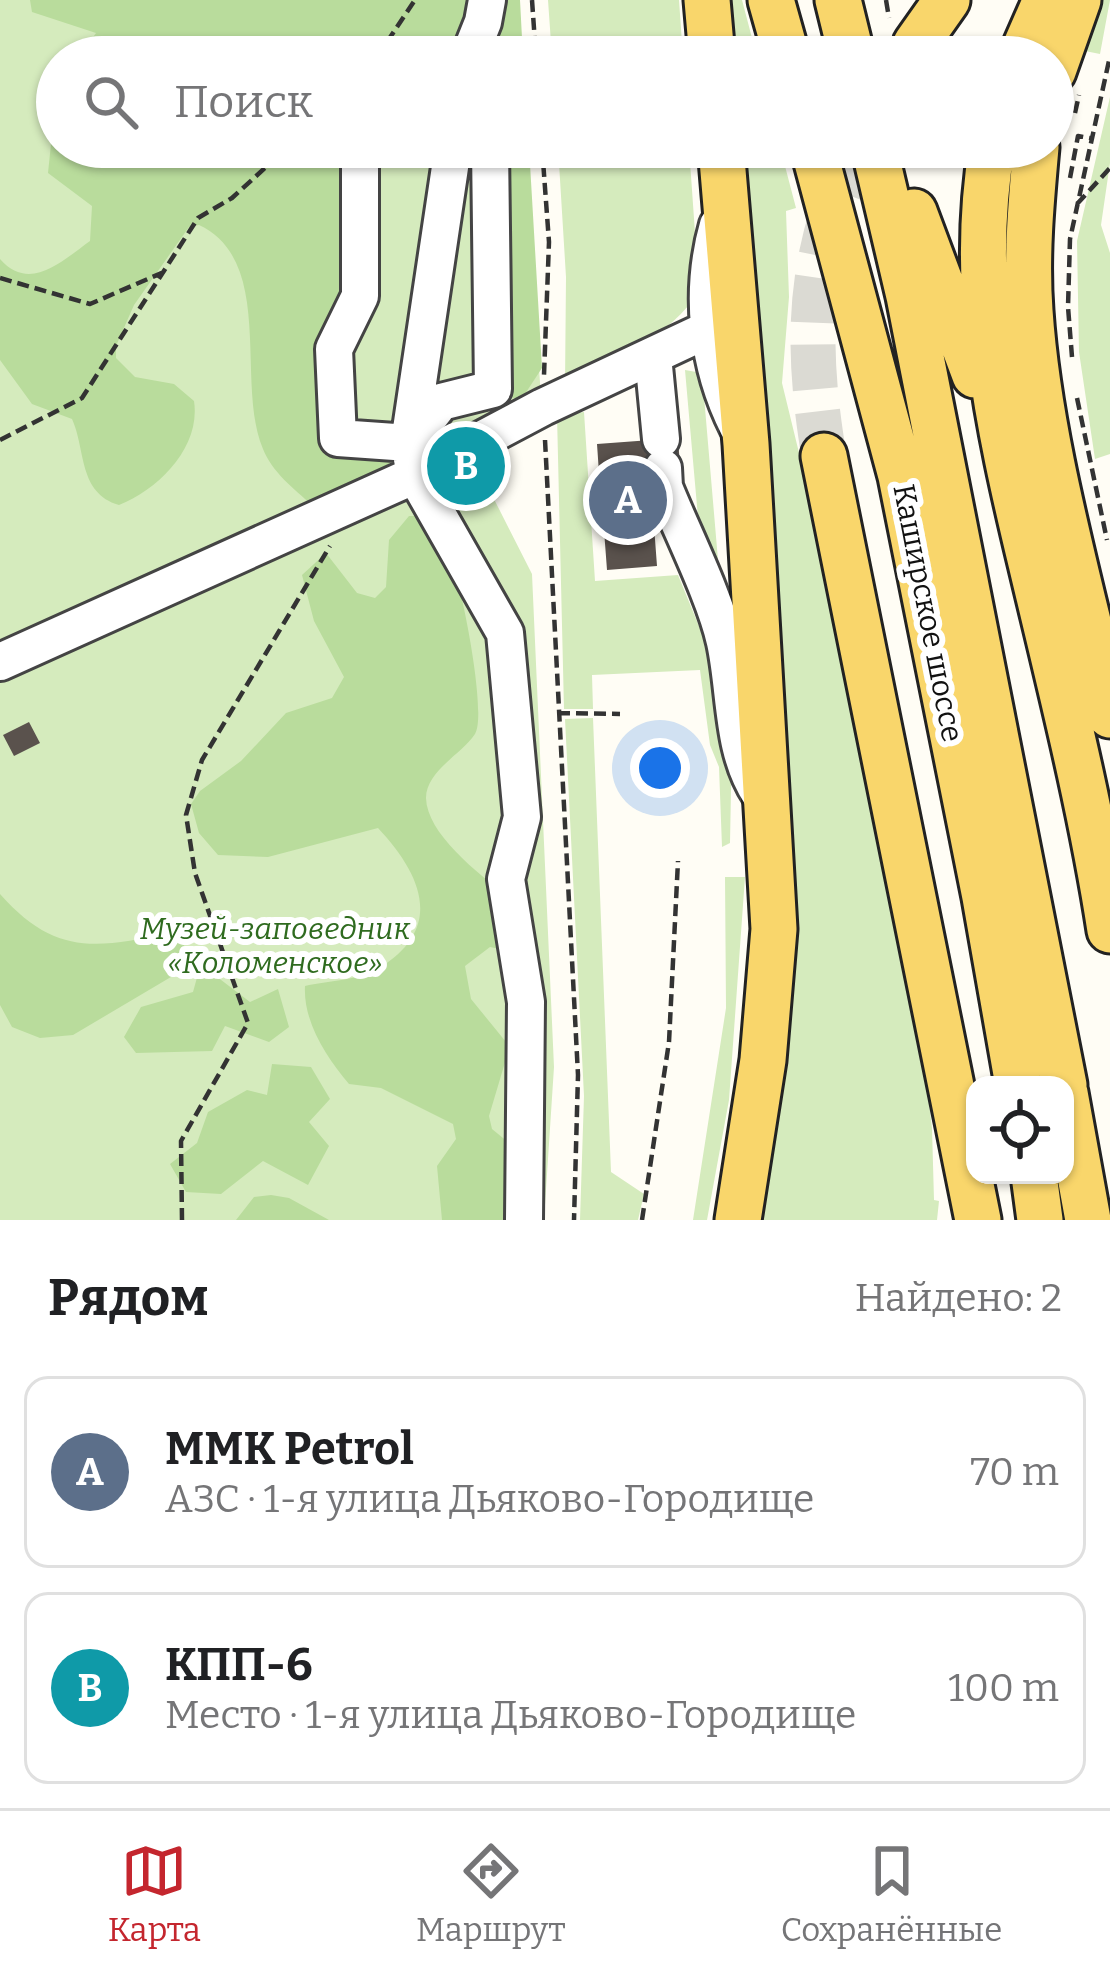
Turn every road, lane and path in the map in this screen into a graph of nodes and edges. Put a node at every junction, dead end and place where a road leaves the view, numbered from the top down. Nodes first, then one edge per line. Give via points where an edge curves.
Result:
1 (415, 0) edge
2 (487, 0) edge
3 (532, 0) edge
4 (706, 0) edge
5 (771, 0) edge
6 (947, 0) edge
7 (1046, 0) edge
8 (1078, 0) edge
9 (391, 36) edge
10 (476, 36) edge
11 (535, 36) edge
12 (710, 36) edge
13 (782, 36) edge
14 (922, 36) edge
15 (1030, 36) edge
16 (1065, 36) edge
17 (1110, 56) edge
18 (1074, 138) edge
19 (1090, 139) junction
20 (264, 168) edge
21 (360, 168) edge
22 (450, 168) edge
23 (490, 168) edge
24 (544, 168) edge
25 (723, 168) edge
26 (819, 168) edge
27 (879, 168) edge
28 (898, 168) edge
29 (988, 168) edge
30 (1048, 168) edge
31 (1110, 168) edge
32 (726, 198) junction
33 (1077, 205) junction
34 (164, 272) junction
35 (0, 278) edge
36 (709, 328) junction
37 (653, 356) junction
38 (544, 407) junction
39 (0, 440) edge
40 (746, 444) junction
41 (1004, 451) junction
42 (824, 456) tunnel mouth
43 (412, 459) junction
44 (358, 500) junction
45 (1110, 557) edge
46 (0, 662) edge
47 (558, 713) junction
48 (620, 713) dead end
49 (1110, 715) edge
50 (770, 808) junction
51 (678, 861) dead end
52 (1110, 930) edge
53 (1016, 1076) edge
54 (1061, 1076) edge
55 (957, 1108) junction
56 (1074, 1144) edge
57 (1035, 1184) edge
58 (182, 1220) edge
59 (524, 1220) edge
60 (574, 1220) edge
61 (642, 1220) edge
62 (738, 1220) edge
63 (948, 1220) edge
64 (978, 1220) edge
65 (1040, 1220) edge
66 (1088, 1220) edge

1 - 9 path
2 - 10 street
3 - 11 path
4 - 12 main road
5 - 13 main road
6 - 14 main road
7 - 15 main road
8 - 16 main road
17 - 19 path
18 - 19 path
19 - 33 path
20 - 34 path via 198,218
21 - 43 street via 360,296 334,349 338,438
22 - 43 street
23 - 43 street via 493,388 441,402
24 - 38 path
25 - 32 main road
26 - 53 main road, Каширское шоссе via 901,476
27 - 54 main road, Каширское шоссе
28 - 41 main road
29 - 41 main road via 982,291
30 - 49 main road via 1029,223 1039,394
31 - 33 path
32 - 36 street via 710,252
32 - 40 main road
33 - 45 path via 1068,307 1073,378
34 - 35 path via 90,304
34 - 39 path via 82,398
36 - 37 street
36 - 40 street via 719,391
37 - 38 street
37 - 50 street via 664,487 725,639 748,777
38 - 43 street
38 - 47 path
40 - 50 main road
41 - 52 main road
42 - 55 main road
43 - 44 street
43 - 59 street via 505,633 522,818 506,879 526,1002
44 - 46 street
44 - 58 path via 202,760 186,815 195,873 248,1023 182,1141
47 - 48 path
47 - 60 path via 578,1075
50 - 62 main road via 774,929
51 - 61 path via 670,1042
55 - 63 main road
55 - 64 main road
56 - 66 main road, Каширское шоссе
57 - 65 main road

